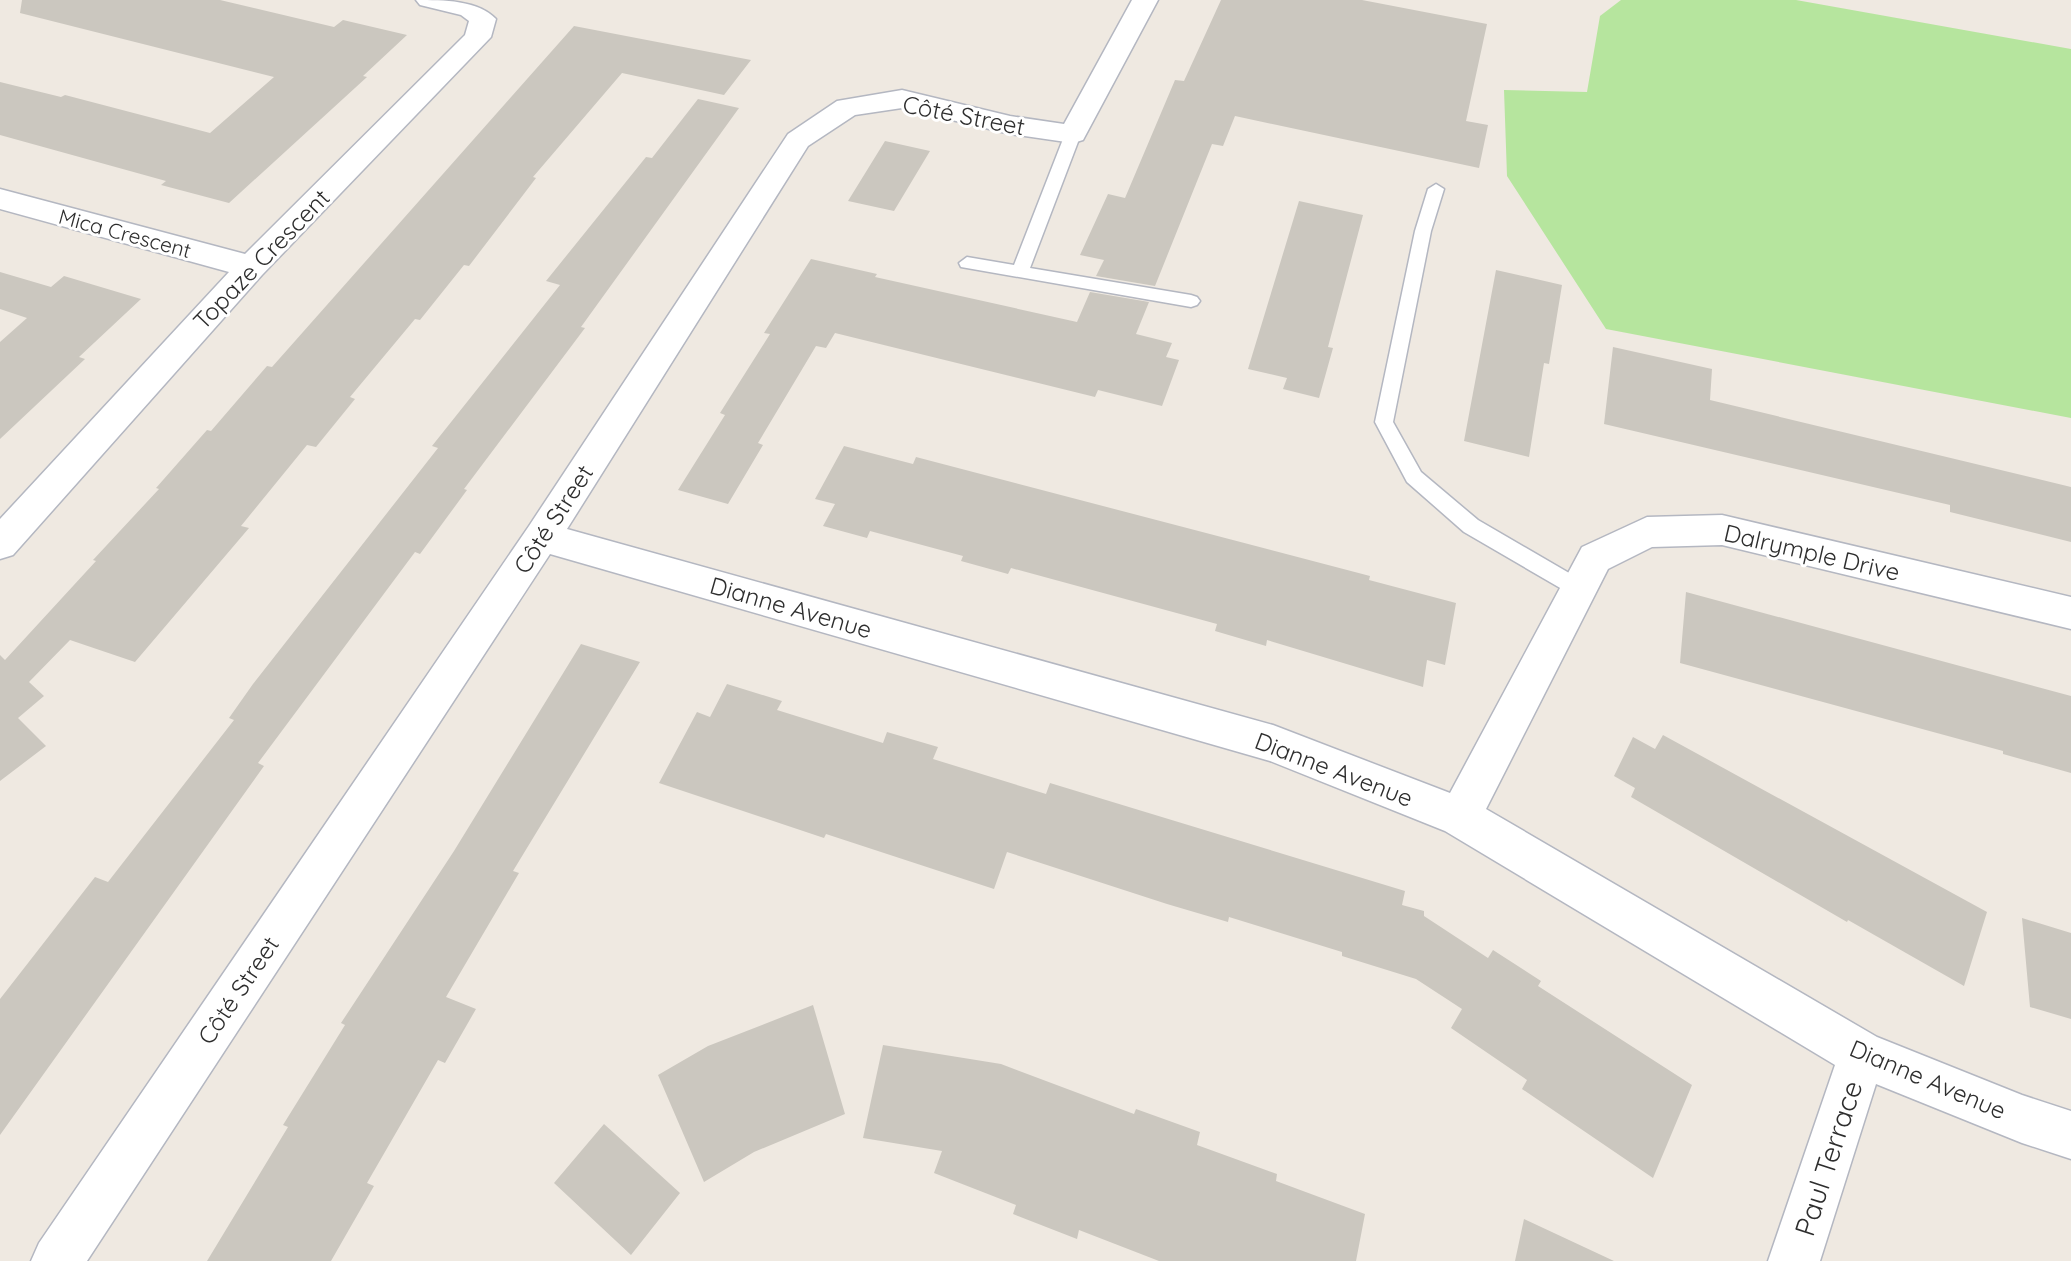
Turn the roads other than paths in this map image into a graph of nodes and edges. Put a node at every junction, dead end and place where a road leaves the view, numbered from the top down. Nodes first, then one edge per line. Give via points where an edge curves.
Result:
1 (429, 0) edge
2 (1145, 0) edge
3 (1073, 134) junction
4 (1436, 189) dead end
5 (0, 199) edge
6 (967, 263) dead end
7 (251, 267) junction
8 (1020, 272) junction
9 (1191, 301) dead end
10 (542, 537) junction
11 (0, 544) edge
12 (1581, 590) junction
13 (2071, 613) edge
14 (1460, 817) junction
15 (1862, 1055) junction
16 (2071, 1135) edge
17 (57, 1261) edge
18 (1794, 1261) edge

1 - 7 street, Topaze Crescent via 470,9 482,19 478,37
2 - 3 street
3 - 8 lane
3 - 10 street, Côté Street via 1010,125 902,99 847,107 798,139
4 - 12 lane via 1423,231 1384,422 1414,477 1471,526
5 - 7 street, Mica Crescent
6 - 8 lane
7 - 11 street, Topaze Crescent
8 - 9 lane
10 - 14 street, Dianne Avenue via 1273,743
10 - 17 street, Côté Street
12 - 13 street, Dalrymple Drive via 1595,558 1647,531 1722,530
12 - 14 street, Dalrymple Drive
14 - 15 street, Dianne Avenue
15 - 16 street, Dianne Avenue
15 - 18 street, Paul Terrace

